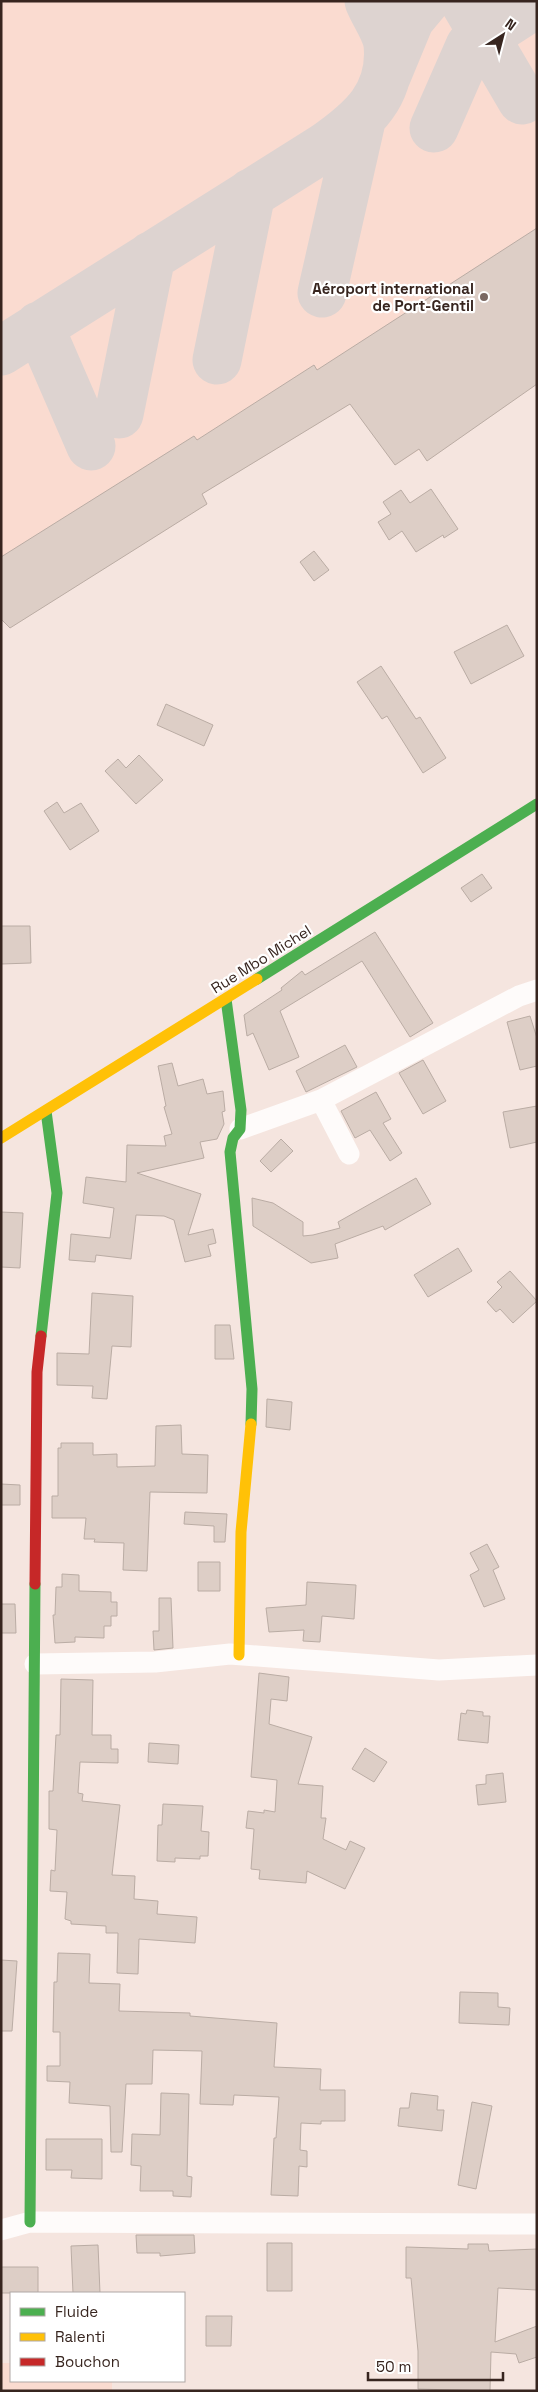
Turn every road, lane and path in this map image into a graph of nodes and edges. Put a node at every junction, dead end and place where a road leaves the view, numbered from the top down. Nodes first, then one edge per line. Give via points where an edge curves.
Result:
1 (537, 804) edge
2 (537, 990) edge
3 (226, 999) junction
4 (322, 1100) junction
5 (46, 1111) junction
6 (240, 1128) junction
7 (1, 1138) edge
8 (349, 1154) dead end
9 (240, 1655) junction
10 (35, 1664) junction
11 (537, 1665) edge
12 (30, 2222) junction
13 (537, 2224) edge
14 (1, 2230) edge

1 - 3 street, Rue Mbo Michel
2 - 4 street via 519,996
3 - 5 street, Rue Mbo Michel
3 - 6 street via 241,1110
4 - 6 street
4 - 8 street
5 - 7 street, Rue Mbo Michel
5 - 10 street via 57,1193 37,1372
6 - 9 street via 233,1138 230,1152 252,1389 241,1532
9 - 10 street via 155,1662
9 - 11 street via 439,1670
10 - 12 street
12 - 13 street
12 - 14 street

